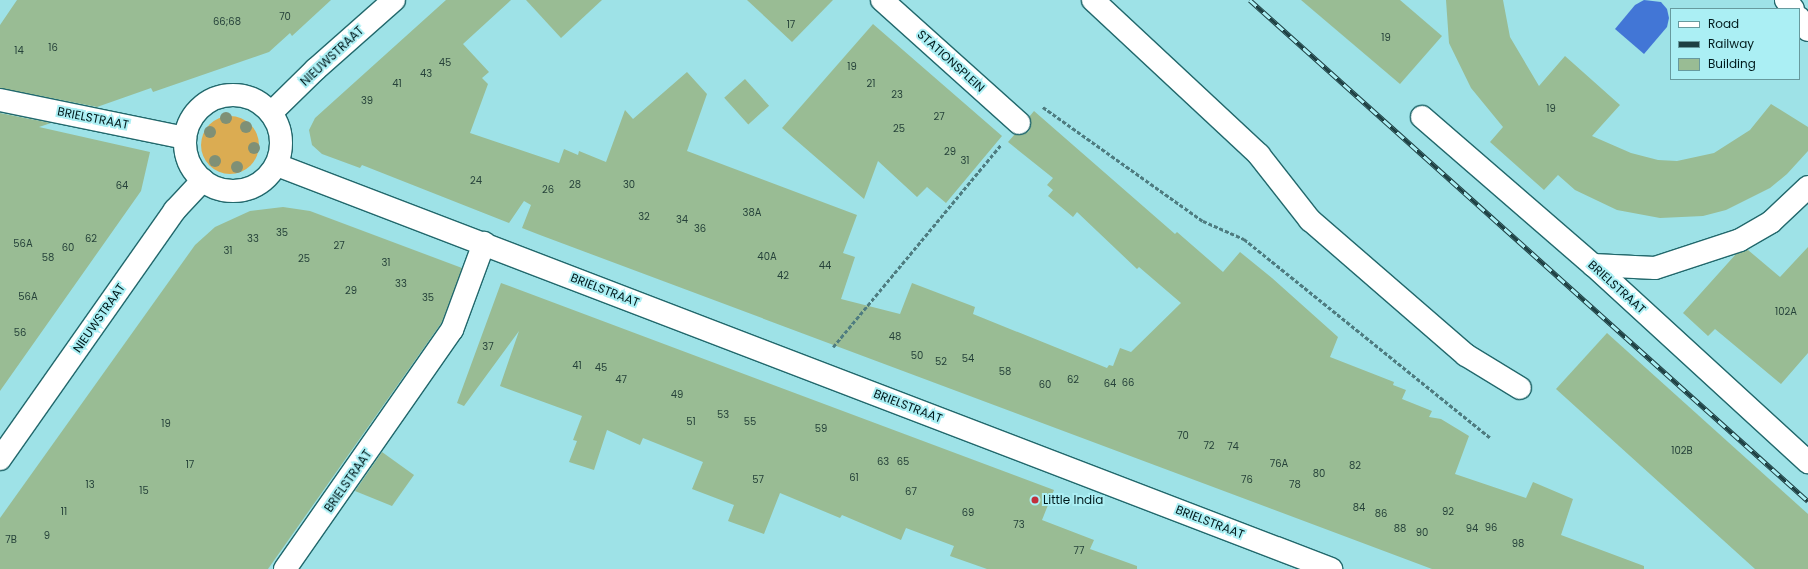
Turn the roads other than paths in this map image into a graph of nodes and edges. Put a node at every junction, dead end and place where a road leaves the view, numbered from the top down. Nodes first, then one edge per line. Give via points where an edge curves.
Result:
1 (394, 0) edge
2 (882, 0) edge
3 (1093, 0) edge
4 (1800, 19) edge
5 (1808, 30) edge
6 (0, 100) edge
7 (271, 113) junction
8 (1013, 117) road end
9 (1422, 117) dead end
10 (185, 138) junction
11 (276, 165) junction
12 (202, 180) junction
13 (1808, 187) edge
14 (484, 243) junction
15 (1593, 265) junction
16 (1520, 388) dead end
17 (0, 459) edge
18 (1808, 462) edge
19 (1324, 568) edge
20 (285, 569) edge

1 - 7 street, NIEUWSTRAAT
2 - 8 street, STATIONSPLEIN
3 - 16 street via 1259,155 1310,220 1466,355
4 - 5 street
6 - 10 street, BRIELSTRAAT
7 - 10 street via 248,97 228,95 206,103 191,120
7 - 11 street via 280,130 282,146
9 - 15 street, BRIELSTRAAT
10 - 12 street via 187,156 192,169
11 - 12 street via 261,183 242,191 224,190
11 - 14 street, BRIELSTRAAT
12 - 17 street, NIEUWSTRAAT via 175,210
13 - 15 street via 1771,222 1740,240 1655,268
14 - 19 street, BRIELSTRAAT
14 - 20 street, BRIELSTRAAT via 452,330
15 - 18 street, BRIELSTRAAT

